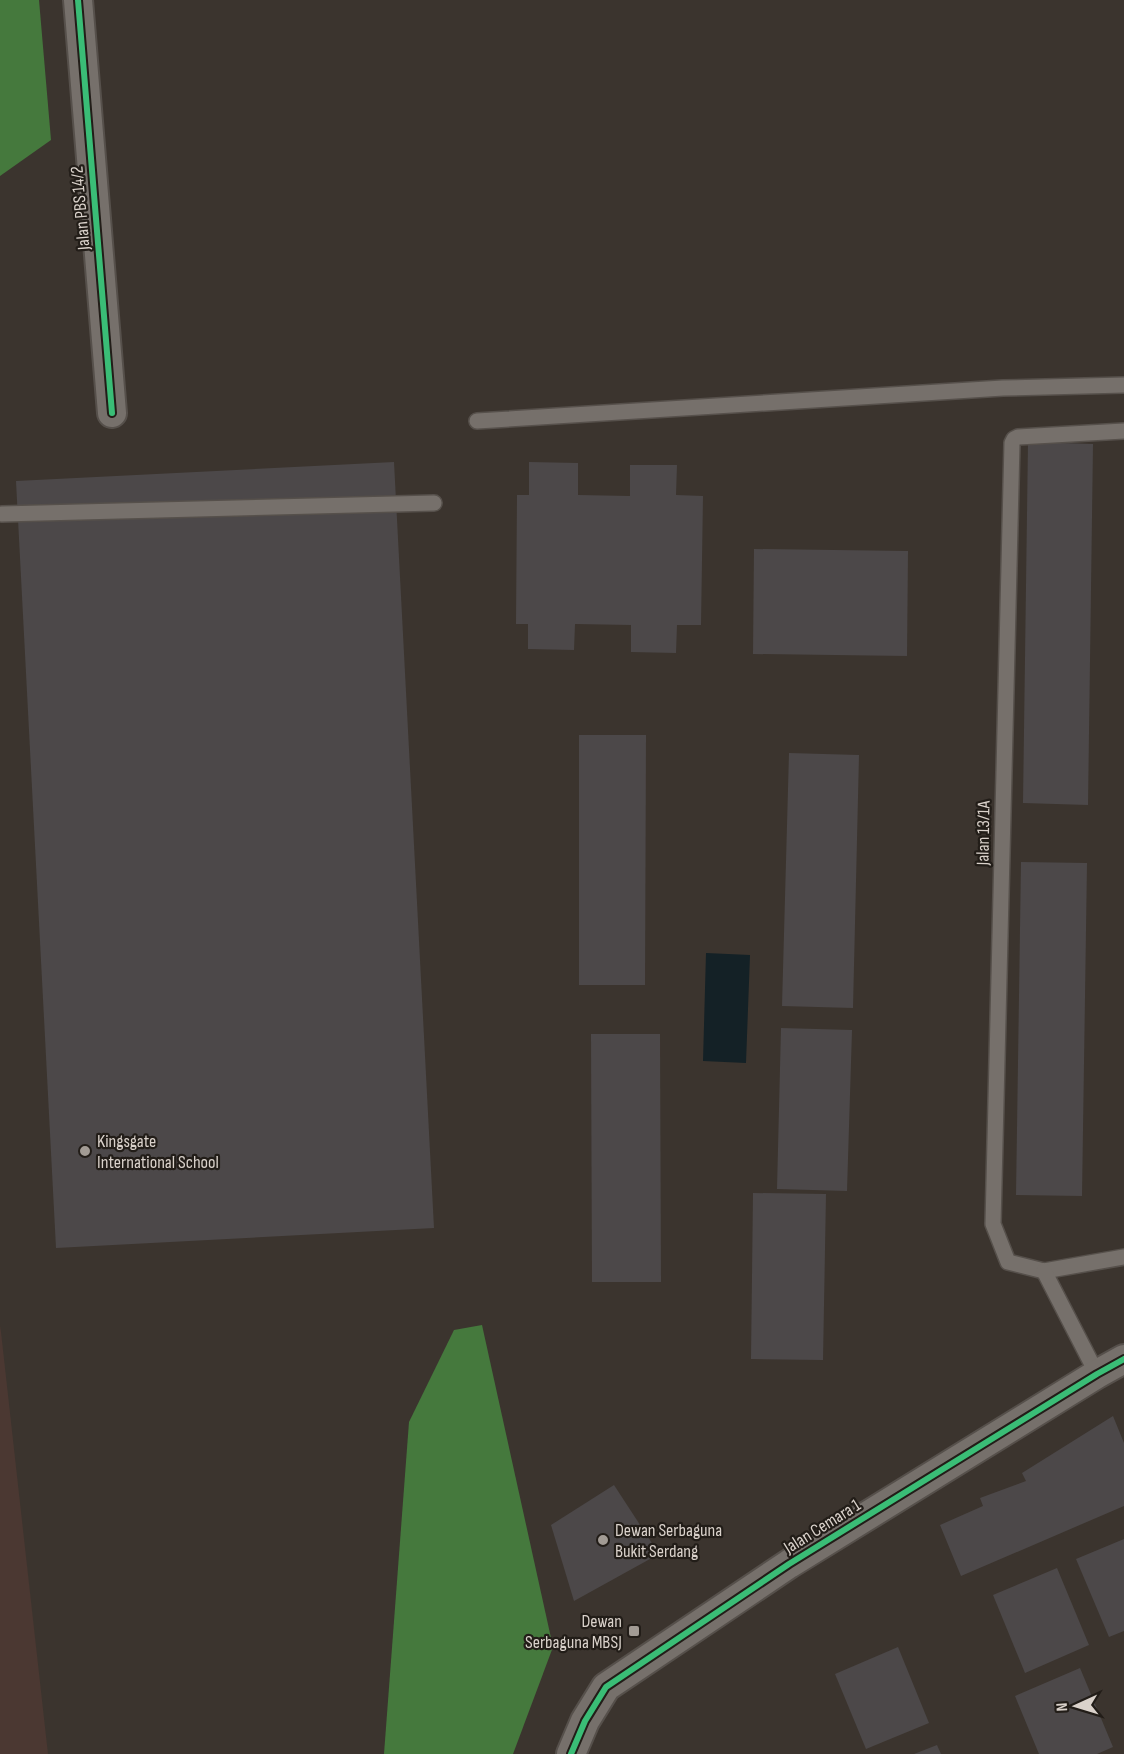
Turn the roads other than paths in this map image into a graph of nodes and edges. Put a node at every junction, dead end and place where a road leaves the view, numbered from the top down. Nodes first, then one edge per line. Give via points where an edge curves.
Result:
1 (78, 0) edge
2 (1124, 385) edge
3 (112, 413) dead end
4 (477, 421) dead end
5 (1124, 431) edge
6 (434, 503) dead end
7 (2, 514) dead end
8 (1124, 1257) edge
9 (1044, 1271) junction
10 (1124, 1359) edge
11 (1097, 1374) junction
12 (571, 1754) edge

1 - 3 street, Jalan PBS 14/2
2 - 4 lane via 1003,388
5 - 9 lane, Jalan 13/1A via 1018,438 1012,443 993,1224 1008,1262
6 - 7 lane
8 - 9 lane
9 - 11 lane
10 - 11 street, Jalan Cemara 1
11 - 12 street, Jalan Cemara 1 via 789,1563 606,1687

